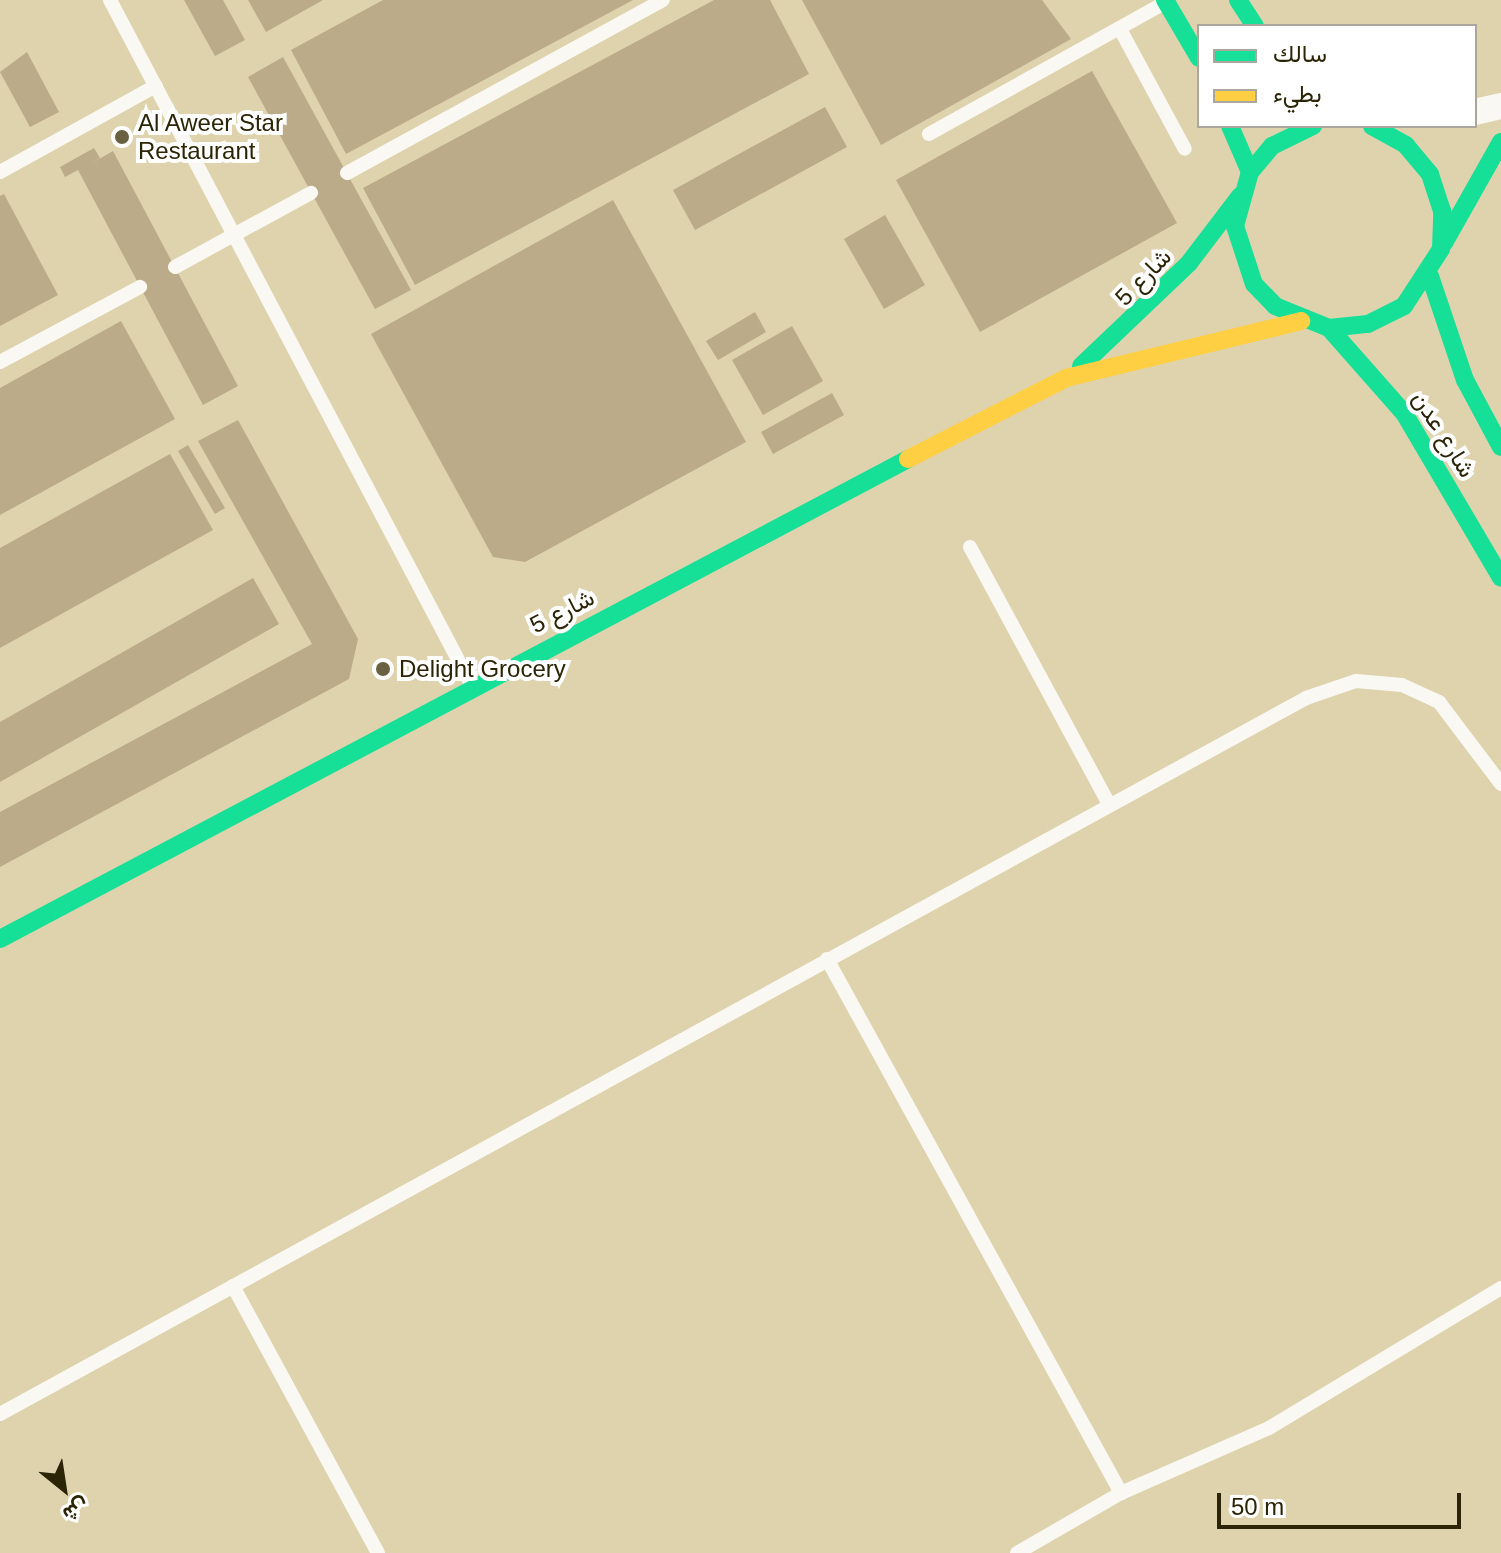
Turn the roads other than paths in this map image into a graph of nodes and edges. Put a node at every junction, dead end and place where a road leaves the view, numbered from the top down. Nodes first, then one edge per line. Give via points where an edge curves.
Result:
1 (110, 0) edge
2 (663, 0) edge
3 (1238, 0) edge
4 (1166, 1) edge
5 (1254, 24) edge
6 (1120, 29) junction
7 (1197, 55) edge
8 (156, 86) junction
9 (1501, 106) edge
10 (1477, 112) edge
11 (1231, 128) edge
12 (1309, 128) edge
13 (1376, 128) edge
14 (929, 134) dead end
15 (1501, 142) edge
16 (1185, 149) dead end
17 (0, 172) edge
18 (1250, 172) junction
19 (347, 173) dead end
20 (311, 193) dead end
21 (1240, 196) junction
22 (236, 234) junction
23 (1441, 249) junction
24 (175, 267) dead end
25 (1430, 276) junction
26 (140, 287) dead end
27 (1301, 321) junction
28 (1329, 328) junction
29 (0, 362) edge
30 (1066, 378) junction
31 (1501, 447) edge
32 (970, 547) dead end
33 (1501, 578) edge
34 (471, 685) junction
35 (1501, 784) edge
36 (1109, 804) junction
37 (0, 939) edge
38 (827, 959) junction
39 (233, 1286) junction
40 (1501, 1288) edge
41 (0, 1414) edge
42 (1121, 1493) junction
43 (378, 1553) edge
44 (1017, 1553) edge

1 - 8 lane
2 - 19 lane
3 - 5 street
4 - 6 lane
4 - 7 street
6 - 14 lane
6 - 16 lane
8 - 17 lane
8 - 22 lane
9 - 10 street
11 - 18 street
12 - 18 street via 1272,146
13 - 23 street via 1406,145 1430,174 1442,211
15 - 23 street
18 - 21 street
20 - 22 lane
21 - 27 street via 1240,256 1275,306
21 - 30 street, شارع 5 via 1141,314
22 - 24 lane
22 - 34 lane
23 - 25 street
25 - 28 street via 1404,306 1368,324
25 - 31 street, شارع عدن via 1465,380
26 - 29 lane
27 - 28 street
27 - 30 street, شارع 5
28 - 33 street, شارع عدن via 1404,413
30 - 34 street, شارع 5
32 - 36 lane
34 - 37 street, شارع 5
35 - 36 lane via 1439,702 1402,685 1356,681 1306,698
36 - 38 lane
38 - 39 lane
38 - 42 lane
39 - 41 lane
39 - 43 lane
40 - 42 lane via 1269,1428
42 - 44 lane

